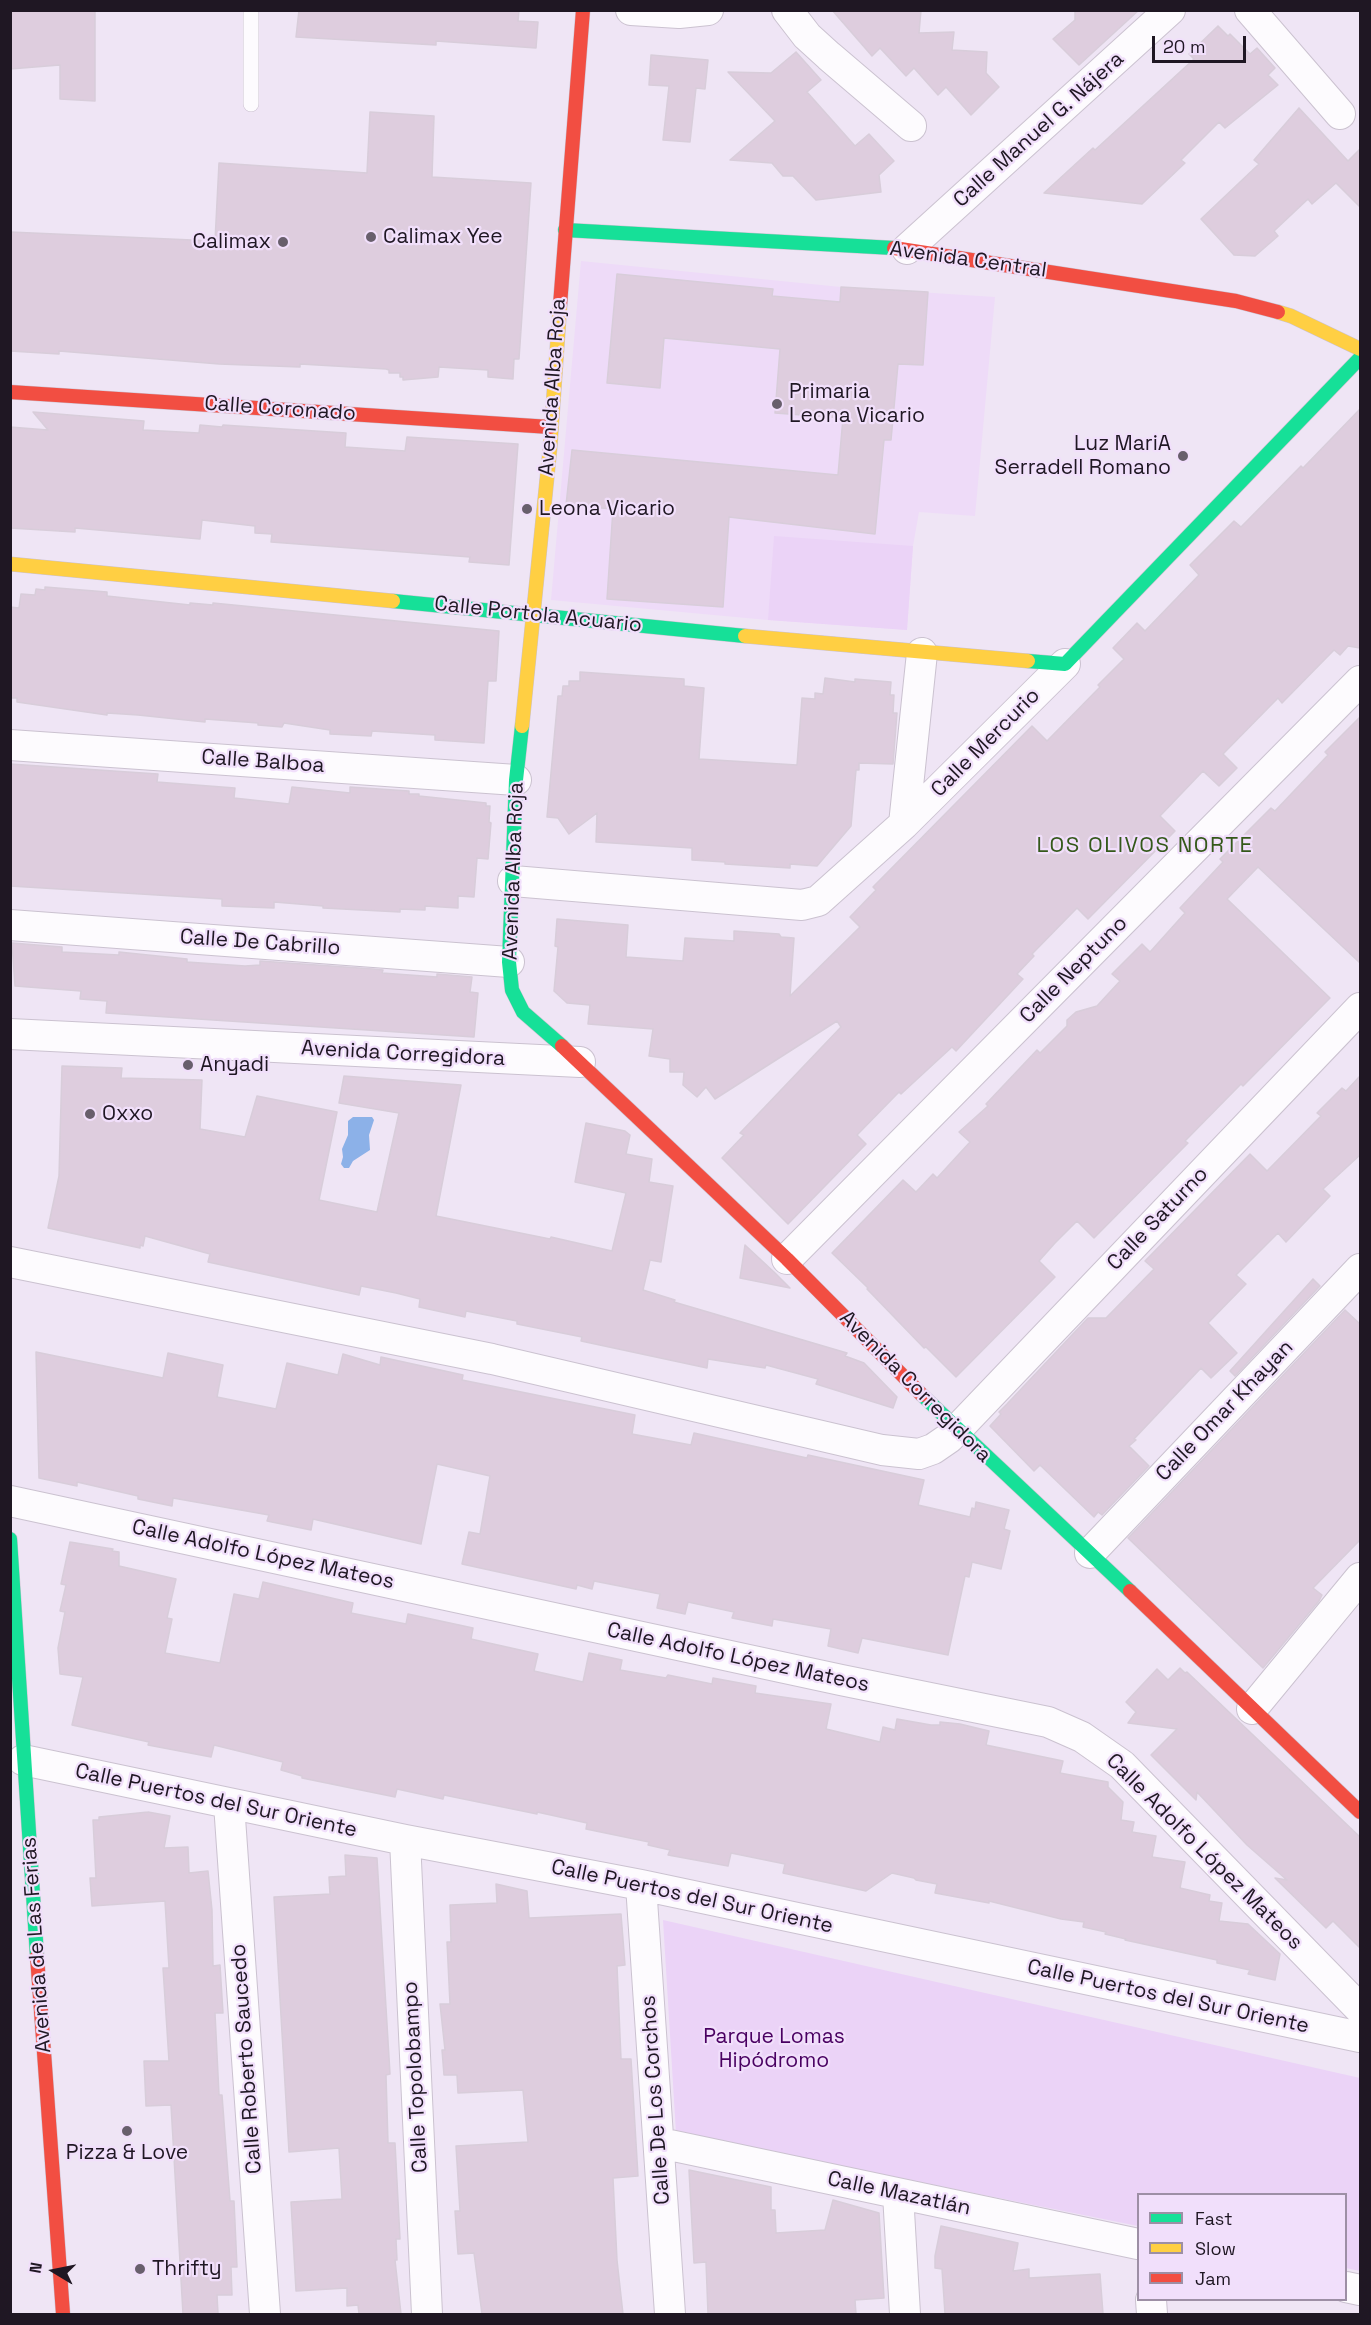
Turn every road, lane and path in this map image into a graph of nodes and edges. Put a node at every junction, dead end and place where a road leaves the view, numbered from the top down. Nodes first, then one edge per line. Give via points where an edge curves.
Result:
1 (251, 10) edge
2 (583, 10) edge
3 (631, 10) edge
4 (708, 10) edge
5 (787, 10) edge
6 (1170, 10) edge
7 (1250, 10) edge
8 (251, 104) dead end
9 (1340, 114) dead end
10 (911, 126) dead end
11 (565, 230) junction
12 (907, 249) junction
13 (1360, 350) edge
14 (1360, 358) edge
15 (10, 392) edge
16 (550, 427) junction
17 (10, 564) edge
18 (533, 615) junction
19 (922, 652) junction
20 (1065, 664) junction
21 (1360, 681) edge
22 (10, 745) edge
23 (516, 780) junction
24 (904, 824) junction
25 (513, 880) junction
26 (10, 925) edge
27 (509, 962) junction
28 (1360, 1008) edge
29 (523, 1012) joint
30 (10, 1034) edge
31 (580, 1062) junction
32 (787, 1259) junction
33 (10, 1262) edge
34 (1360, 1269) edge
35 (956, 1430) junction
36 (10, 1501) edge
37 (10, 1539) edge
38 (1090, 1553) junction
39 (1360, 1578) edge
40 (1252, 1709) junction
41 (24, 1760) junction
42 (1358, 1803) edge
43 (229, 1804) junction
44 (405, 1840) junction
45 (641, 1885) junction
46 (1360, 2009) edge
47 (1360, 2037) edge
48 (660, 2143) junction
49 (898, 2194) junction
50 (1137, 2244) edge
51 (63, 2314) edge
52 (265, 2314) edge
53 (427, 2314) edge
54 (670, 2314) edge
55 (905, 2314) edge

1 - 8 lane
2 - 11 street, Avenida Alba Roja
3 - 4 street
5 - 10 street via 807,36
6 - 12 street, Calle Manuel G. Nájera
7 - 9 street
11 - 12 street, Avenida Central
11 - 16 street, Avenida Alba Roja
12 - 13 street, Avenida Central via 1236,301 1291,316
14 - 20 street, Calle Mercurio
15 - 16 street, Calle Coronado
16 - 18 street, Avenida Alba Roja
17 - 18 street, Calle Portola Acuario
18 - 19 street, Calle Portola Acuario
18 - 23 street, Avenida Alba Roja
19 - 20 street, Calle Portola Acuario
19 - 24 street
20 - 24 street, Calle Mercurio
21 - 32 street, Calle Neptuno
22 - 23 street, Calle Balboa
23 - 25 street, Avenida Alba Roja
24 - 25 street, Calle Mercurio via 818,901 802,905
25 - 27 street, Avenida Alba Roja
26 - 27 street, Calle De Cabrillo
27 - 29 street, Avenida Alba Roja via 512,990
28 - 35 street, Calle Saturno
29 - 31 street, Avenida Corregidora
30 - 31 street, Avenida Corregidora
31 - 32 street, Avenida Corregidora
32 - 35 street, Avenida Corregidora
33 - 35 street via 492,1359 901,1454 933,1449
34 - 38 street, Calle Omar Khayan
35 - 38 street, Avenida Corregidora
36 - 46 street, Calle Adolfo López Mateos via 1048,1722 1082,1737 1122,1765
37 - 41 street, Avenida de Las Ferias
38 - 40 street, Avenida Corregidora
39 - 40 street
40 - 42 street, Avenida Corregidora
41 - 43 street, Calle Puertos del Sur Oriente
41 - 51 street, Avenida de Las Ferias
43 - 44 street, Calle Puertos del Sur Oriente
43 - 52 street, Calle Roberto Saucedo
44 - 45 street, Calle Puertos del Sur Oriente
44 - 53 street, Calle Topolobampo
45 - 47 street, Calle Puertos del Sur Oriente
45 - 48 street, Calle De Los Corchos
48 - 49 street, Calle Mazatlán
48 - 54 street, Calle De Los Corchos
49 - 50 street, Calle Mazatlán
49 - 55 street

